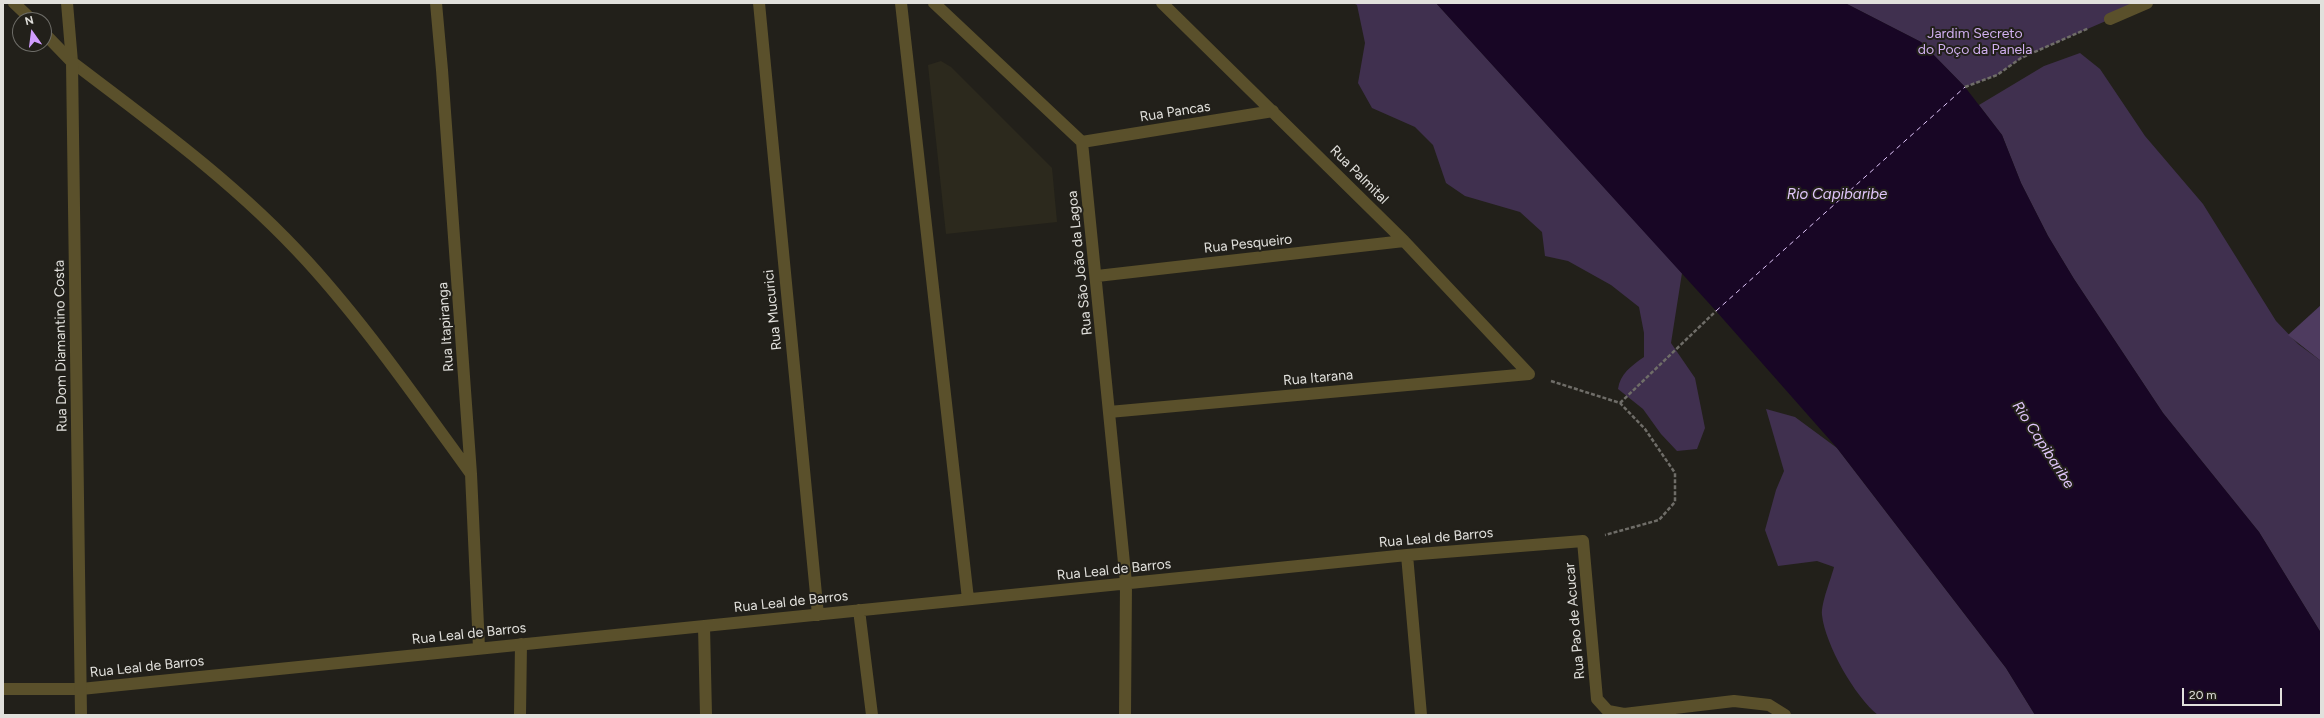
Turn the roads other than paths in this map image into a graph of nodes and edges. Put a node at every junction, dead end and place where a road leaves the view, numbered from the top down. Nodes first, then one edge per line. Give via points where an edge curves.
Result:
1 (14, 3) edge
2 (67, 3) edge
3 (436, 3) edge
4 (759, 3) edge
5 (901, 3) edge
6 (934, 3) edge
7 (1162, 3) edge
8 (2147, 3) edge
9 (24, 12) edge
10 (2110, 19) road end
11 (52, 41) edge
12 (72, 62) junction
13 (1274, 111) junction
14 (1082, 142) junction
15 (1404, 241) junction
16 (1096, 276) junction
17 (1529, 374) joint
18 (1109, 412) junction
19 (471, 474) junction
20 (1583, 541) joint
21 (1407, 555) junction
22 (1126, 583) junction
23 (968, 599) junction
24 (859, 610) junction
25 (818, 615) junction
26 (704, 626) junction
27 (521, 644) junction
28 (479, 648) junction
29 (3, 689) edge
30 (81, 689) junction
31 (81, 715) edge
32 (520, 715) edge
33 (706, 715) edge
34 (872, 715) edge
35 (1125, 715) edge
36 (1421, 715) edge
37 (1785, 715) edge

1 - 9 street
2 - 12 street, Rua Dom Diamantino Costa
3 - 19 street, Rua Itapiranga
4 - 25 street, Rua Mucurici
5 - 23 street
6 - 14 street
7 - 13 street, Rua Palmital
8 - 10 street
11 - 12 street
12 - 19 street via 175,140 248,203 307,261 388,360
12 - 30 street, Rua Dom Diamantino Costa
13 - 14 street, Rua Pancas
13 - 15 street, Rua Palmital
14 - 16 street, Rua São João da Lagoa
15 - 16 street, Rua Pesqueiro
15 - 17 street, Rua Palmital
16 - 18 street, Rua São João da Lagoa
17 - 18 street, Rua Itarana
18 - 22 street, Rua São João da Lagoa
19 - 28 street, Rua Itapiranga
20 - 21 street, Rua Leal de Barros
20 - 37 street, Rua Pao de Acucar via 1597,699 1608,711 1624,714 1734,701 1769,705
21 - 22 street, Rua Leal de Barros
21 - 36 street
22 - 23 street, Rua Leal de Barros
22 - 35 street, Rua São João da Lagoa
23 - 24 street, Rua Leal de Barros
24 - 25 street, Rua Leal de Barros
24 - 34 street
25 - 26 street, Rua Leal de Barros
26 - 27 street, Rua Leal de Barros
26 - 33 street
27 - 28 street, Rua Leal de Barros
27 - 32 street
28 - 30 street, Rua Leal de Barros
29 - 30 street, Rua Leal de Barros
30 - 31 street, Rua Dom Diamantino Costa

